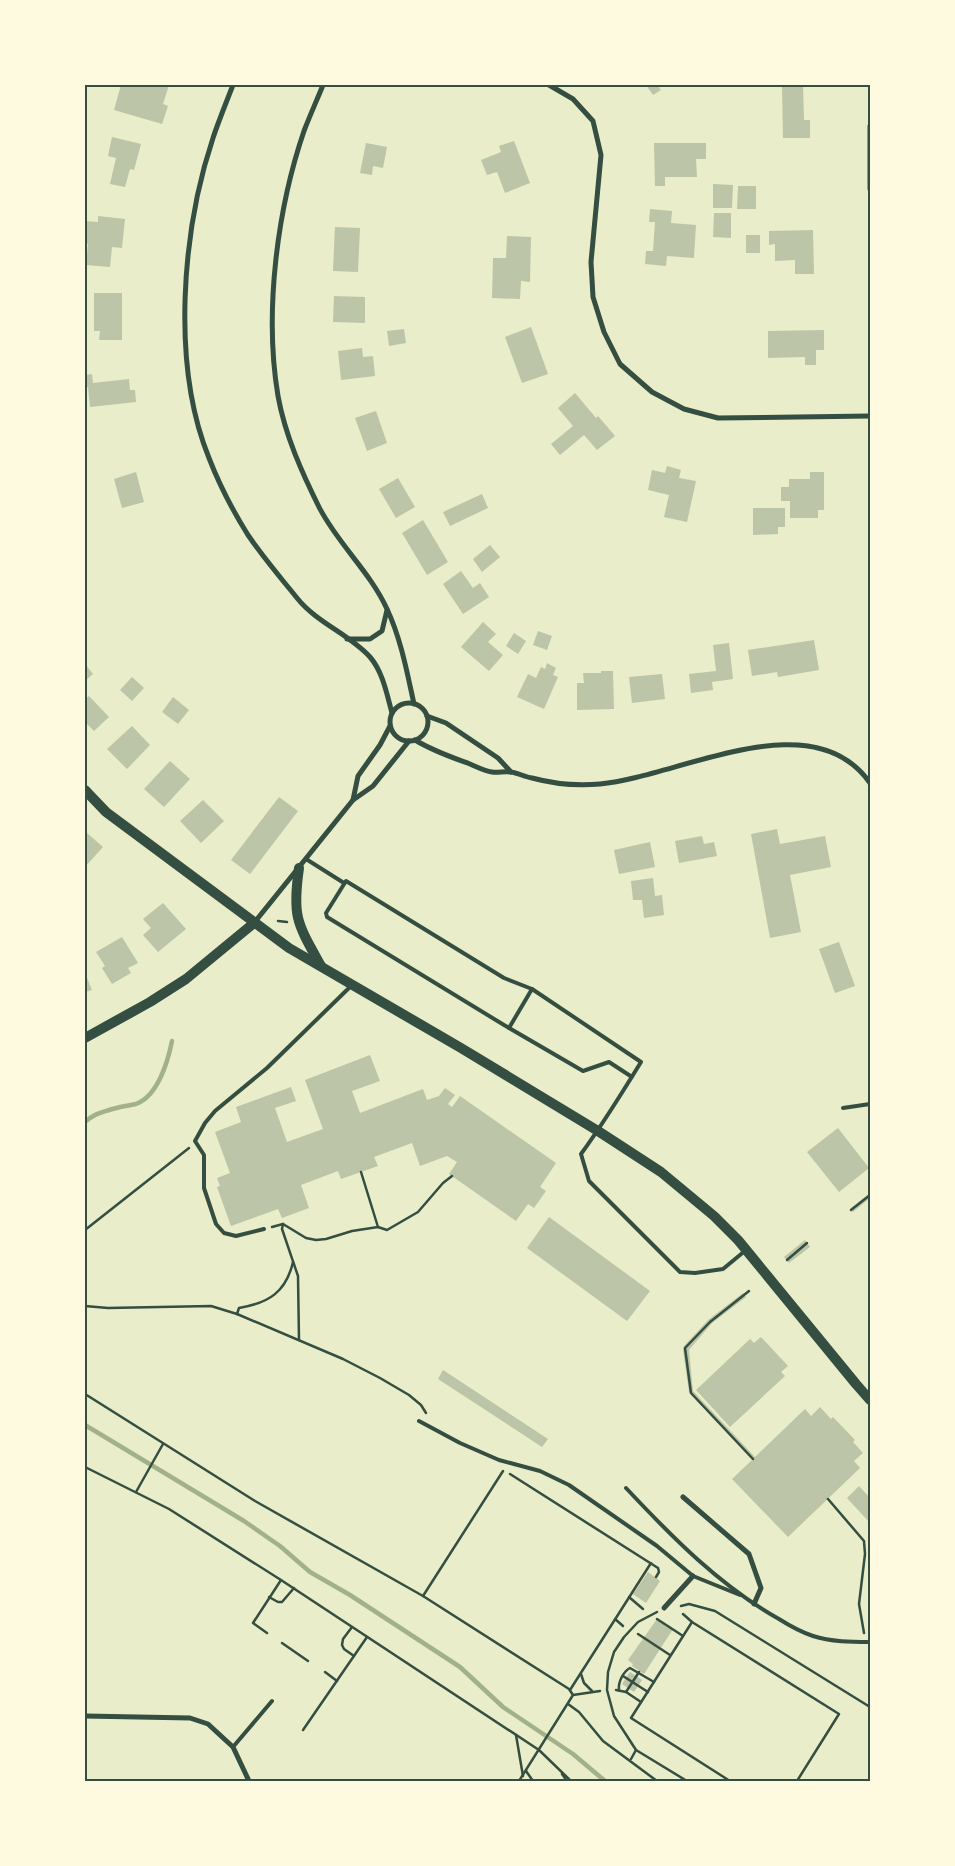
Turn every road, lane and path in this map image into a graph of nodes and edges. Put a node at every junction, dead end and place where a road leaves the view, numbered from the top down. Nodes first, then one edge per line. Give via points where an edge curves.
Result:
1 (233, 85) edge
2 (323, 85) edge
3 (549, 85) edge
4 (870, 126) edge
5 (870, 189) edge
6 (870, 416) edge
7 (387, 609) junction
8 (346, 639) junction
9 (414, 704) junction
10 (392, 713) junction
11 (427, 716) junction
12 (390, 726) junction
13 (412, 741) junction
14 (511, 772) junction
15 (870, 784) edge
16 (85, 790) edge
17 (353, 800) junction
18 (306, 859) junction
19 (299, 868) junction
20 (344, 883) junction
21 (278, 921) dead end
22 (254, 923) junction
23 (289, 923) dead end
24 (322, 966) junction
25 (353, 984) junction
26 (532, 990) junction
27 (509, 1028) junction
28 (85, 1038) edge
29 (632, 1077) junction
30 (870, 1104) edge
31 (843, 1108) dead end
32 (598, 1131) junction
33 (195, 1141) junction
34 (360, 1172) dead end
35 (452, 1176) dead end
36 (870, 1195) edge
37 (851, 1210) dead end
38 (283, 1224) junction
39 (378, 1227) junction
40 (264, 1229) joint
41 (85, 1230) edge
42 (807, 1243) dead end
43 (746, 1250) junction
44 (294, 1260) junction
45 (787, 1260) dead end
46 (750, 1291) dead end
47 (85, 1306) edge
48 (237, 1314) junction
49 (299, 1341) junction
50 (85, 1394) edge
51 (870, 1400) edge
52 (419, 1421) dead end
53 (435, 1429) junction
54 (162, 1444) junction
55 (753, 1459) dead end
56 (85, 1467) edge
57 (500, 1468) dead end
58 (504, 1470) junction
59 (626, 1488) dead end
60 (136, 1492) junction
61 (683, 1497) dead end
62 (828, 1499) dead end
63 (651, 1564) junction
64 (693, 1576) junction
65 (656, 1577) dead end
66 (281, 1580) junction
67 (294, 1588) junction
68 (740, 1595) junction
69 (269, 1596) junction
70 (423, 1596) junction
71 (630, 1596) junction
72 (754, 1604) junction
73 (664, 1608) junction
74 (643, 1609) dead end
75 (683, 1614) dead end
76 (615, 1619) junction
77 (656, 1619) dead end
78 (692, 1622) junction
79 (623, 1626) dead end
80 (352, 1627) junction
81 (266, 1633) dead end
82 (638, 1634) dead end
83 (683, 1636) junction
84 (367, 1637) junction
85 (868, 1642) edge
86 (282, 1643) dead end
87 (670, 1655) junction
88 (354, 1656) junction
89 (308, 1662) dead end
90 (325, 1672) dead end
91 (581, 1672) junction
92 (639, 1672) junction
93 (623, 1676) junction
94 (337, 1681) junction
95 (633, 1682) junction
96 (654, 1682) junction
97 (570, 1690) junction
98 (592, 1691) junction
99 (600, 1691) dead end
100 (626, 1692) junction
101 (648, 1692) junction
102 (573, 1695) junction
103 (272, 1701) dead end
104 (641, 1702) junction
105 (568, 1703) junction
106 (870, 1707) edge
107 (85, 1716) edge
108 (304, 1730) dead end
109 (516, 1735) junction
110 (233, 1747) junction
111 (539, 1750) junction
112 (636, 1750) junction
113 (630, 1760) junction
114 (559, 1769) junction
115 (526, 1771) junction
116 (523, 1776) junction
117 (249, 1781) edge
118 (520, 1781) edge
119 (533, 1781) edge
120 (567, 1781) edge
121 (572, 1781) edge
122 (657, 1781) edge
123 (687, 1781) edge
124 (730, 1781) edge
125 (797, 1781) edge

1 - 8 street via 203,172 186,277 187,362 192,404 209,458 248,534 299,601
2 - 7 street via 304,131 280,227 272,312 278,396 286,431 320,509
3 - 6 street via 574,99 593,121 601,155 591,262 593,297 604,332 620,364 652,392 684,409 718,418
4 - 5 street
7 - 8 street via 382,631 370,639
7 - 9 street via 401,649
8 - 10 street via 371,658 382,677
9 - 10 street via 404,703
9 - 11 street via 420,706
10 - 12 street
11 - 13 street via 427,728 421,737
11 - 14 street via 446,723 498,758
12 - 13 street via 397,737
12 - 17 street via 358,776
13 - 14 street via 492,772
13 - 17 street via 373,786
14 - 15 street via 548,782 600,784 756,747 790,744 835,754 858,769
16 - 22 main road via 106,812
17 - 18 street
18 - 19 street
18 - 20 lane
19 - 22 street
19 - 24 main road via 296,918
20 - 26 lane via 346,881 504,978
20 - 27 lane via 326,913 327,917
21 - 23 path
22 - 24 main road
22 - 28 main road via 186,979
24 - 25 main road
25 - 32 main road
25 - 33 lane via 267,1068 215,1111
26 - 27 lane
26 - 29 lane via 640,1062
27 - 29 lane via 583,1070 609,1062
29 - 32 lane
30 - 31 lane
32 - 43 main road via 661,1172 714,1216
32 - 43 lane via 582,1154 590,1181 680,1272 723,1268
33 - 40 lane via 204,1155 204,1188 216,1224 224,1233 236,1236
33 - 41 path
34 - 39 path
35 - 39 path via 418,1212 387,1230
36 - 37 path
38 - 39 path via 306,1238 316,1240
38 - 40 path
38 - 44 path
42 - 45 path
43 - 51 main road
44 - 48 path via 279,1291 261,1303 239,1308
44 - 49 path via 298,1276
46 - 55 path via 710,1322 686,1348 691,1392
47 - 48 path via 211,1306
48 - 49 path
49 - 53 path via 343,1359 409,1395 421,1405
50 - 54 path
52 - 53 lane
53 - 64 lane via 499,1460 540,1471 569,1485 657,1546
54 - 60 path
54 - 70 path via 263,1506
56 - 60 path
57 - 58 path
58 - 63 path
58 - 70 path
59 - 68 lane via 662,1526
60 - 66 path via 169,1509
61 - 72 street via 750,1554 761,1588
62 - 85 path via 864,1541 859,1604
63 - 65 path via 659,1570
63 - 71 path
64 - 68 lane
64 - 73 street
66 - 67 path
66 - 69 path
67 - 69 path via 282,1602
67 - 80 path
68 - 72 lane
69 - 81 path via 253,1622
70 - 97 path
71 - 74 path
71 - 76 path
72 - 85 lane via 814,1636
73 - 106 path via 689,1604 715,1611
73 - 112 path via 638,1622 624,1637 614,1652 608,1672 607,1690 614,1716
75 - 78 path
76 - 79 path
76 - 91 path
77 - 83 path
78 - 83 path
78 - 125 path via 839,1714
80 - 84 path
80 - 88 path via 342,1644
82 - 87 path
83 - 87 path
84 - 88 path
84 - 109 path
86 - 89 path
87 - 96 path
88 - 94 path
90 - 94 path
91 - 97 path
91 - 98 path via 584,1683
92 - 93 path via 630,1668
92 - 95 path
92 - 96 path
93 - 95 path
93 - 100 path via 617,1690
94 - 108 path
95 - 100 path
95 - 101 path
96 - 101 path
97 - 102 path
98 - 99 path
98 - 102 path
100 - 104 path
101 - 104 path
102 - 105 path
103 - 110 lane
104 - 124 path via 631,1718
105 - 111 path
105 - 113 path via 603,1741
107 - 110 street via 190,1718 208,1724
109 - 111 path
109 - 116 path
110 - 117 street
111 - 114 path
111 - 115 path
112 - 113 path
112 - 123 path
113 - 122 path
114 - 120 path
114 - 121 path
115 - 116 path
115 - 119 path
116 - 118 path

